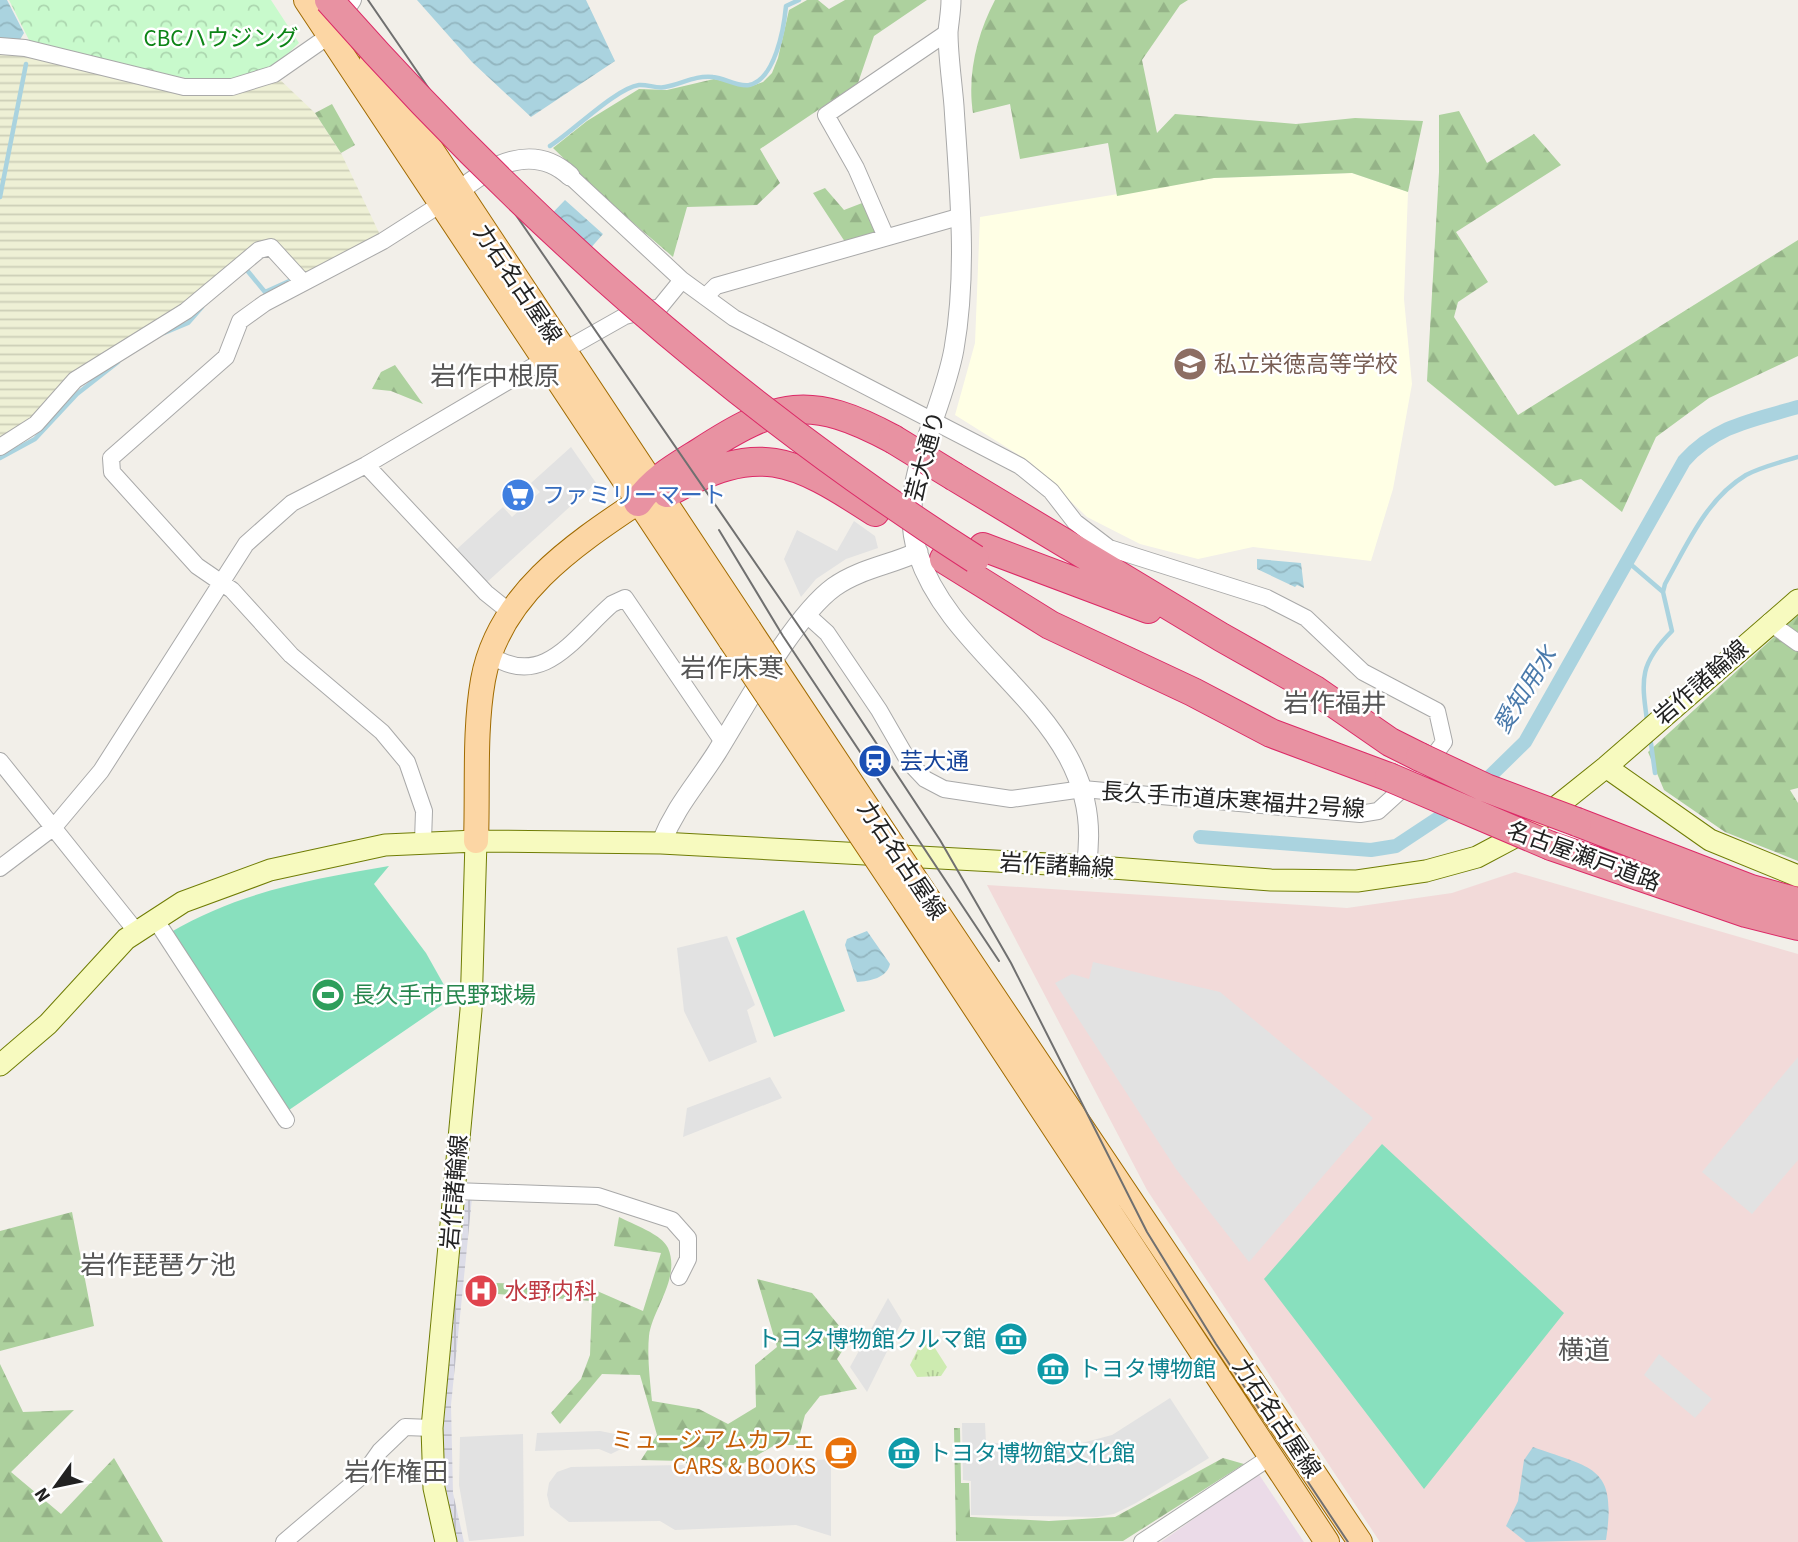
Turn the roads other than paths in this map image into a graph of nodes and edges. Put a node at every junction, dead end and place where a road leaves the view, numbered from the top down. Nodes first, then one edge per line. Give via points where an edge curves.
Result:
1 (306, 0) edge
2 (952, 0) edge
3 (339, 8) edge
4 (948, 32) junction
5 (0, 46) edge
6 (570, 176) joint
7 (449, 198) junction
8 (961, 216) junction
9 (886, 237) junction
10 (682, 280) junction
11 (303, 282) junction
12 (705, 297) junction
13 (553, 356) junction
14 (933, 423) junction
15 (0, 447) edge
16 (366, 466) junction
17 (650, 494) junction
18 (979, 553) junction
19 (931, 556) junction
20 (222, 582) junction
21 (1798, 600) edge
22 (511, 613) junction
23 (806, 614) junction
24 (1769, 622) junction
25 (1221, 637) junction
26 (1798, 643) edge
27 (490, 655) junction
28 (1193, 692) junction
29 (723, 742) junction
30 (0, 761) edge
31 (1606, 767) junction
32 (1083, 789) junction
33 (54, 827) junction
34 (423, 841) junction
35 (476, 841) junction
36 (661, 843) junction
37 (1086, 866) junction
38 (0, 868) edge
39 (1798, 876) edge
40 (1798, 902) edge
41 (155, 919) junction
42 (1798, 926) edge
43 (136, 931) junction
44 (961, 968) junction
45 (0, 1065) edge
46 (286, 1120) dead end
47 (454, 1191) junction
48 (679, 1277) dead end
49 (432, 1428) junction
50 (1269, 1458) junction
51 (284, 1542) edge
52 (446, 1542) edge
53 (1142, 1542) edge
54 (1326, 1542) edge
55 (1360, 1542) edge

1 - 3 main road, 力石名古屋線
2 - 4 street, 芸大通り
3 - 5 street via 274,74 232,88 184,87
3 - 7 main road, 力石名古屋線
3 - 18 highway, bridge via 475,156 618,289 801,437
4 - 8 street, 芸大通り
4 - 9 street via 825,115 856,168
6 - 7 street via 555,164 517,158
6 - 10 street
7 - 11 street via 383,241
7 - 13 main road, 力石名古屋線
8 - 9 street
8 - 14 street, 芸大通り via 954,351
9 - 12 street via 716,286
10 - 12 street
10 - 13 street via 660,307 625,316
11 - 15 street via 271,247 259,250 186,312 75,380 36,424
11 - 20 street via 240,321 226,357 111,458 112,472 197,566
12 - 14 street via 734,318
13 - 16 street
13 - 17 main road, 力石名古屋線
14 - 19 street, 芸大通り via 910,508
14 - 32 street, 長久手市道床寒福井2号線 via 1020,466 1051,491 1075,522 1109,548 1225,583 1306,618 1363,672 1437,711 1444,742 1378,811 1360,814
16 - 20 street via 292,503 246,544
16 - 22 street via 486,593
17 - 19 highway via 724,465 779,462 813,474 875,512
17 - 22 main road via 562,556
17 - 25 highway, bridge via 735,430 798,408 832,411 893,439
17 - 44 main road, 力石名古屋線, bridge
18 - 25 highway
18 - 28 highway
19 - 23 street via 863,571 834,587
19 - 28 highway via 1050,625
19 - 32 street, 芸大通り via 941,599 1052,730
20 - 33 street via 101,771
20 - 34 street via 299,661 382,732 407,762 424,811
21 - 24 main road, 岩作諸輪線
22 - 27 main road
23 - 29 street
23 - 32 street via 827,634 909,762 925,779 944,789 987,798 1038,797
24 - 26 street
24 - 31 main road, 岩作諸輪線
25 - 40 highway, 名古屋瀬戸道路, bridge via 1315,690 1390,742 1486,788 1751,889
27 - 29 street via 503,664 525,669 545,663 612,604 625,598
27 - 35 main road via 482,690
28 - 42 highway, 名古屋瀬戸道路, bridge via 1271,733 1383,774 1551,846
29 - 36 street via 674,812
30 - 33 street
31 - 37 main road, 岩作諸輪線 via 1526,831 1478,857 1426,871 1357,881 1271,880
31 - 39 main road via 1710,839
32 - 37 street, 芸大通り via 1090,840
33 - 38 street
33 - 43 street
34 - 35 main road, 岩作諸輪線
34 - 41 main road, 岩作諸輪線 via 270,870 208,891
35 - 36 main road, 岩作諸輪線
35 - 47 main road, 岩作諸輪線 via 471,1010
36 - 37 main road, 岩作諸輪線
41 - 43 main road, 岩作諸輪線
41 - 46 street
43 - 45 main road, 岩作諸輪線 via 108,955 48,1024
44 - 50 main road, 力石名古屋線
44 - 55 main road, 力石名古屋線
47 - 48 street via 598,1196 672,1220 688,1238 688,1259
47 - 49 main road, 岩作諸輪線
49 - 51 street via 405,1427 363,1475
49 - 52 main road, 岩作諸輪線 via 434,1488
50 - 53 street
50 - 54 main road, 力石名古屋線

